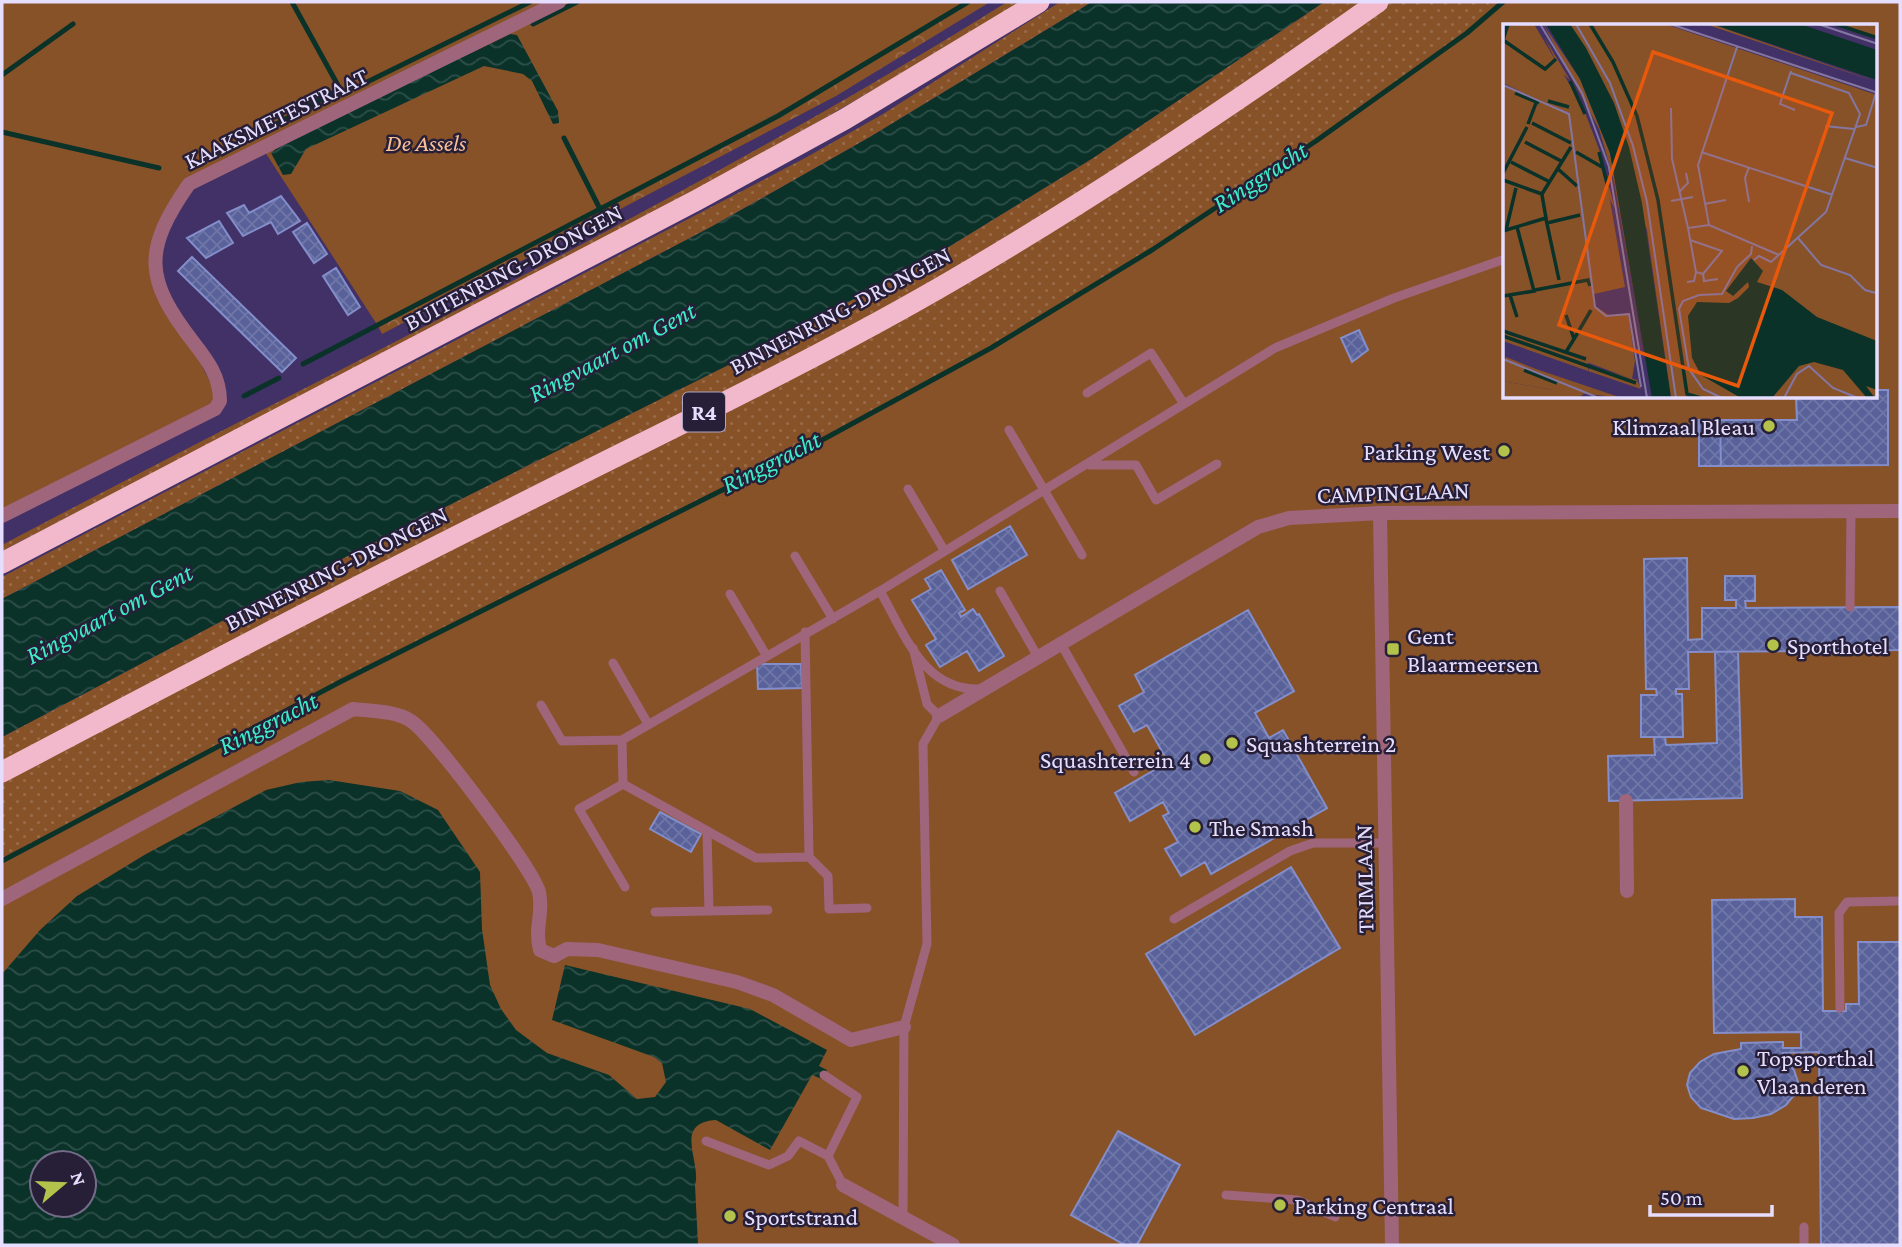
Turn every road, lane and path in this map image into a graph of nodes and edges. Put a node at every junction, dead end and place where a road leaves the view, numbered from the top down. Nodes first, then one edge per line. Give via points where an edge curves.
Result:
1 (559, 2) edge
2 (1039, 2) edge
3 (1378, 2) edge
4 (1503, 260) edge
5 (1087, 393) dead end
6 (1184, 404) junction
7 (1009, 430) dead end
8 (1217, 464) dead end
9 (1089, 465) junction
10 (908, 489) dead end
11 (1045, 491) junction
12 (1851, 511) junction
13 (1900, 511) edge
14 (1380, 513) junction
15 (2, 516) edge
16 (944, 550) junction
17 (1082, 555) dead end
18 (795, 556) dead end
19 (2, 563) edge
20 (880, 591) junction
21 (1000, 591) dead end
22 (730, 594) dead end
23 (1850, 607) dead end
24 (833, 619) junction
25 (805, 632) junction
26 (1060, 644) junction
27 (913, 648) junction
28 (766, 655) junction
29 (1038, 657) junction
30 (613, 663) dead end
31 (984, 689) junction
32 (541, 705) dead end
33 (939, 716) junction
34 (648, 724) junction
35 (622, 740) junction
36 (2, 772) edge
37 (1133, 772) dead end
38 (623, 784) junction
39 (1626, 801) dead end
40 (707, 831) junction
41 (1386, 843) junction
42 (809, 857) junction
43 (625, 887) dead end
44 (1627, 891) dead end
45 (2, 899) edge
46 (1900, 901) edge
47 (867, 908) dead end
48 (768, 910) dead end
49 (709, 911) junction
50 (655, 912) dead end
51 (1174, 919) dead end
52 (1840, 1008) dead end
53 (904, 1027) junction
54 (824, 1075) dead end
55 (706, 1141) dead end
56 (828, 1156) junction
57 (843, 1185) joint
58 (1227, 1195) dead end
59 (1335, 1217) dead end
60 (903, 1218) junction
61 (1804, 1227) dead end
62 (953, 1245) edge
63 (1392, 1245) edge
64 (1804, 1245) edge

1 - 15 street, KAAKSMETESTRAAT via 189,184 166,217 156,244 154,273 162,296 218,379 220,401 215,409
2 - 19 highway, BUITENRING-DRONGEN via 845,119 709,194
3 - 36 highway, BINNENRING-DRONGEN / R4 via 1110,184 941,287 776,376 304,612
4 - 6 lane via 1300,336
5 - 6 lane via 1151,353
6 - 9 lane
7 - 11 lane
8 - 9 lane via 1156,500 1136,465
9 - 11 lane
10 - 16 lane
11 - 16 lane
11 - 17 lane
12 - 13 street, CAMPINGLAAN
12 - 14 street, CAMPINGLAAN
12 - 23 lane
14 - 26 street, CAMPINGLAAN via 1289,518 1258,527
14 - 41 street, TRIMLAAN
16 - 20 lane
18 - 24 lane
20 - 24 lane
20 - 27 lane
21 - 29 lane
22 - 28 lane
24 - 25 lane
25 - 28 lane
25 - 42 lane
26 - 29 street, CAMPINGLAAN
26 - 37 lane
27 - 31 lane via 937,679 954,687
27 - 33 lane via 927,704
28 - 34 lane
29 - 31 street, CAMPINGLAAN
30 - 34 lane
31 - 33 street, CAMPINGLAAN
32 - 35 lane via 562,741
33 - 53 lane via 923,744 927,944
34 - 35 lane
35 - 38 lane
38 - 40 lane
38 - 43 lane via 579,810
39 - 44 street
40 - 42 lane via 756,858
40 - 49 lane
41 - 51 lane via 1315,842 1301,847
41 - 63 street, TRIMLAAN
42 - 47 lane via 828,876 829,909
45 - 53 street via 353,709 378,712 411,721 483,804 538,890 540,914 535,931 540,950 554,956 567,949 598,950 737,982 774,995 851,1040
46 - 52 lane via 1847,902 1839,913
48 - 49 lane
49 - 50 lane
53 - 60 lane
54 - 56 lane via 857,1097
55 - 56 lane via 769,1165 788,1156 799,1140
56 - 57 lane
57 - 60 street
58 - 59 lane via 1298,1200
60 - 62 street
61 - 64 lane

